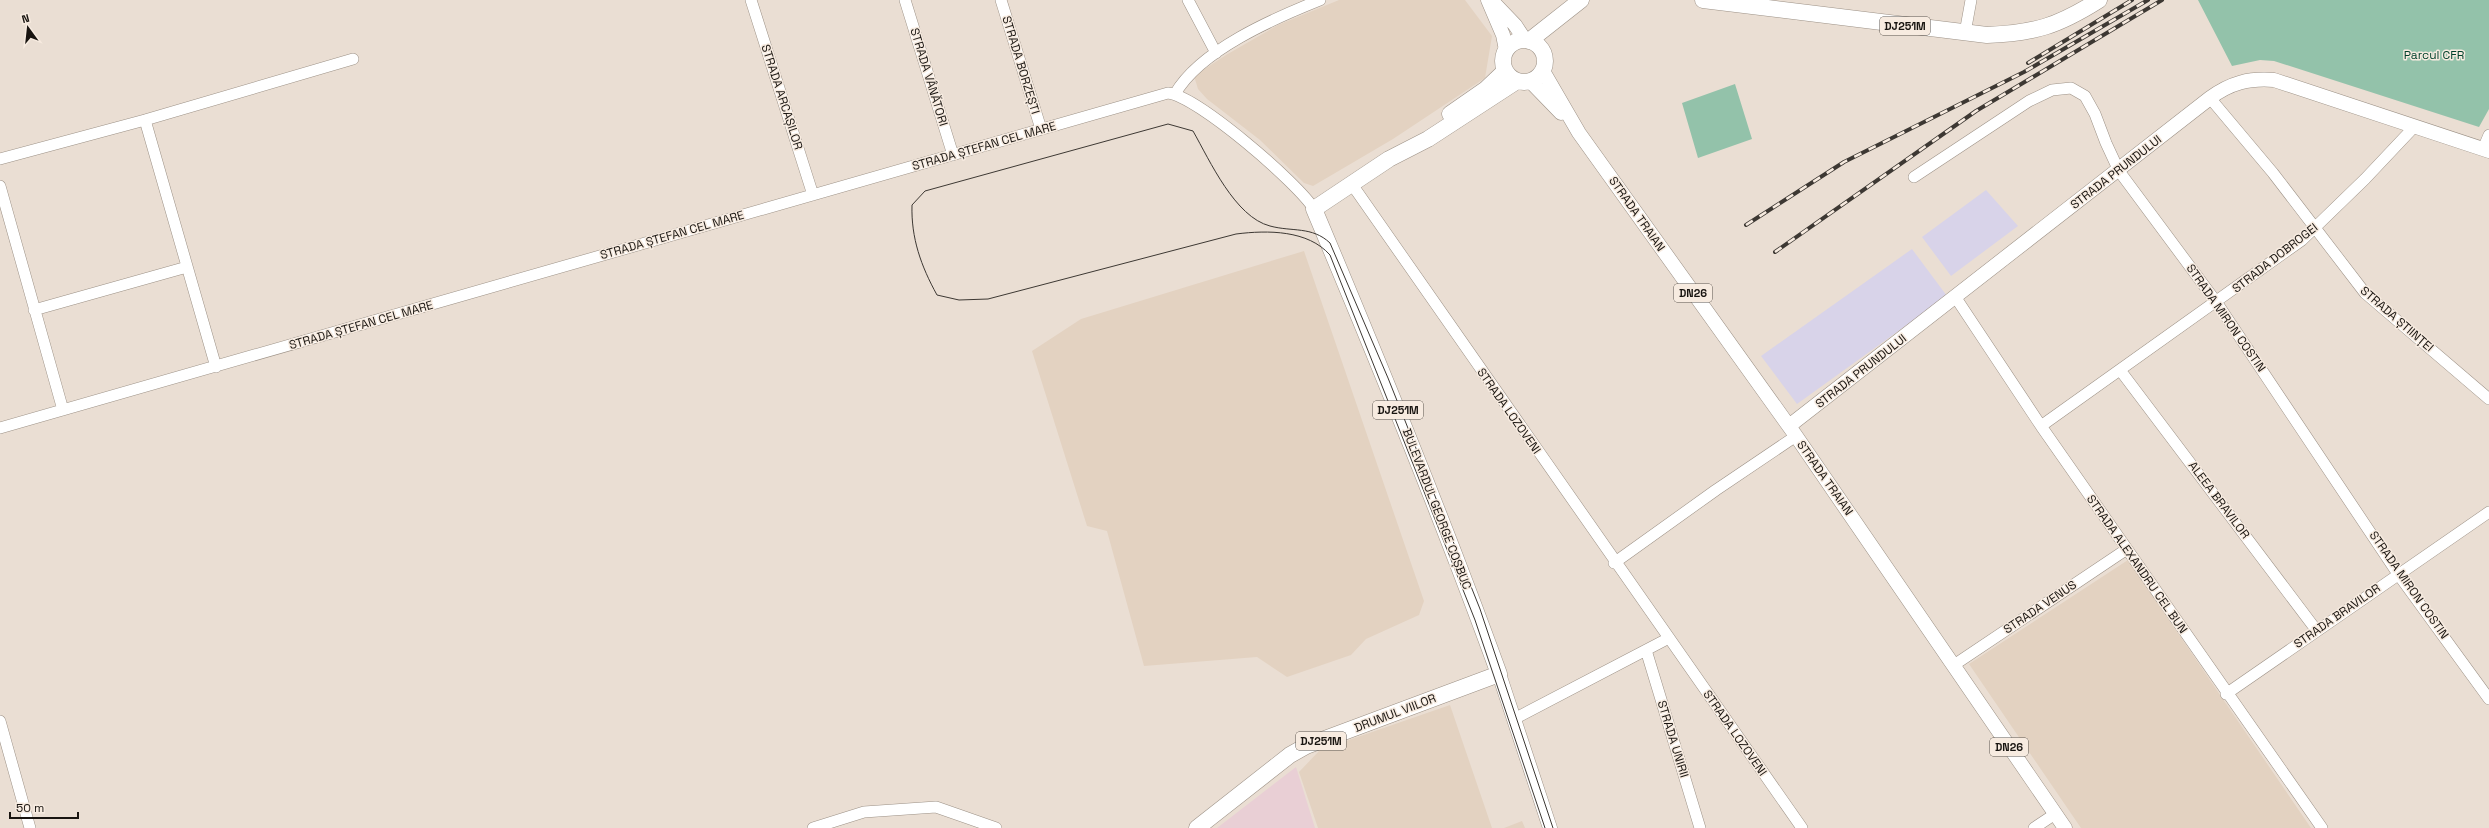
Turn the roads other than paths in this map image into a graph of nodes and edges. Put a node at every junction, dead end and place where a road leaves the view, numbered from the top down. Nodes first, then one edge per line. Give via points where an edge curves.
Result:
1 (751, 0) edge
2 (905, 0) edge
3 (1001, 0) edge
4 (1188, 0) edge
5 (1320, 0) edge
6 (1489, 0) edge
7 (1581, 0) edge
8 (1705, 0) edge
9 (1971, 0) edge
10 (2093, 2) edge
11 (1747, 3) edge
12 (1769, 4) edge
13 (1548, 26) junction
14 (1965, 33) junction
15 (1527, 41) junction
16 (1506, 50) junction
17 (1542, 51) junction
18 (1216, 53) junction
19 (353, 59) dead end
20 (1543, 70) junction
21 (1505, 71) junction
22 (1524, 81) junction
23 (1175, 94) junction
24 (2210, 98) junction
25 (145, 120) junction
26 (2415, 126) junction
27 (1041, 129) junction
28 (1580, 133) junction
29 (2489, 135) edge
30 (2486, 150) edge
31 (952, 155) junction
32 (0, 158) edge
33 (1388, 159) junction
34 (2119, 171) junction
35 (1914, 177) dead end
36 (1351, 183) junction
37 (0, 186) edge
38 (813, 195) junction
39 (1314, 209) junction
40 (2316, 228) junction
41 (187, 267) junction
42 (1956, 298) junction
43 (2217, 303) junction
44 (34, 310) junction
45 (216, 366) junction
46 (2120, 370) junction
47 (2489, 399) edge
48 (63, 410) junction
49 (2041, 426) junction
50 (0, 428) edge
51 (1792, 431) junction
52 (2489, 512) edge
53 (2127, 549) junction
54 (1614, 563) junction
55 (2398, 574) junction
56 (2317, 631) junction
57 (1669, 638) junction
58 (1646, 650) junction
59 (1954, 665) junction
60 (1499, 674) junction
61 (2226, 694) junction
62 (2489, 699) edge
63 (1514, 719) junction
64 (0, 721) edge
65 (2054, 814) junction
66 (30, 828) edge
67 (813, 828) edge
68 (996, 828) edge
69 (1197, 828) edge
70 (1550, 828) edge
71 (1700, 828) edge
72 (1802, 828) edge
73 (2034, 828) edge
74 (2065, 828) edge
75 (2322, 828) edge

1 - 38 street, STRADA ARCAȘILOR
2 - 31 street, STRADA VÂNĂTORI
3 - 27 street, STRADA BORZEȘTI
4 - 18 street
5 - 18 street via 1264,24
6 - 15 main road via 1515,25
6 - 16 main road
7 - 13 highway
8 - 11 highway, DJ251M
9 - 14 street
10 - 14 highway, DJ251M via 2060,22 2028,33
11 - 12 highway, DJ251M
12 - 14 highway, DJ251M
13 - 15 highway
13 - 17 highway
15 - 16 highway via 1518,41
15 - 17 highway
16 - 21 highway via 1503,60
17 - 20 highway, DN26 via 1545,60
18 - 23 street via 1188,75
19 - 25 street
20 - 22 highway
20 - 28 main road, STRADA TRAIAN / DN26
21 - 22 highway, DN26
21 - 33 highway via 1486,89 1418,135
22 - 28 main road, STRADA TRAIAN / DN26
22 - 33 highway
23 - 27 street, STRADA ȘTEFAN CEL MARE via 1155,96
23 - 39 street, BULEVARDUL GEORGE COȘBUC via 1198,106 1238,137 1301,193
24 - 26 main road, STRADA PRUNDULUI via 2221,90 2246,80 2274,80
24 - 34 main road, STRADA PRUNDULUI
24 - 40 street, STRADA ȘTIINȚEI
25 - 32 street
25 - 41 street
26 - 30 main road, STRADA PRUNDULUI
26 - 40 street, STRADA DOBROGEI
27 - 31 street, STRADA ȘTEFAN CEL MARE
28 - 51 main road, STRADA TRAIAN / DN26
29 - 30 street
31 - 38 street, STRADA ȘTEFAN CEL MARE
33 - 36 highway
34 - 35 street, STRADA MIRON COSTIN via 2089,102 2085,96 2070,88 2052,90 2029,101
34 - 42 main road, STRADA PRUNDULUI
34 - 43 street, STRADA MIRON COSTIN
36 - 39 highway
36 - 54 street, STRADA LOZOVENI
37 - 44 street
38 - 45 street, STRADA ȘTEFAN CEL MARE
39 - 60 highway, BULEVARDUL GEORGE COȘBUC / DJ251M via 1387,381 1478,613
40 - 43 street, STRADA DOBROGEI
40 - 47 street, STRADA ȘTIINȚEI via 2365,293
41 - 44 street
41 - 45 street
42 - 49 street, STRADA ALEXANDRU CEL BUN
42 - 51 main road, STRADA PRUNDULUI
43 - 46 street, STRADA DOBROGEI
43 - 55 street, STRADA MIRON COSTIN
44 - 48 street
45 - 48 street, STRADA ȘTEFAN CEL MARE
46 - 49 street, STRADA DOBROGEI
46 - 56 street, ALEEA BRAVILOR
48 - 50 street, STRADA ȘTEFAN CEL MARE
49 - 53 street, STRADA ALEXANDRU CEL BUN
51 - 54 street, STRADA PRUNDULUI via 1716,490
51 - 59 main road, STRADA TRAIAN / DN26
52 - 55 street, STRADA BRAVILOR
53 - 59 street, STRADA VENUS
53 - 61 street, STRADA ALEXANDRU CEL BUN
54 - 57 street, STRADA LOZOVENI
55 - 56 street, STRADA BRAVILOR
55 - 62 street, STRADA MIRON COSTIN
56 - 61 street, STRADA BRAVILOR
57 - 58 street
57 - 72 street, STRADA LOZOVENI
58 - 63 street
58 - 71 street, STRADA UNIRII
59 - 65 main road, STRADA TRAIAN / DN26
60 - 63 main road, BULEVARDUL GEORGE COȘBUC
60 - 69 highway, DRUMUL VIILOR / DJ251M via 1306,746 1290,755
61 - 75 street, STRADA ALEXANDRU CEL BUN
63 - 70 main road, BULEVARDUL GEORGE COȘBUC
64 - 66 street
65 - 73 street
65 - 74 main road, STRADA TRAIAN / DN26
67 - 68 street via 864,812 936,807

